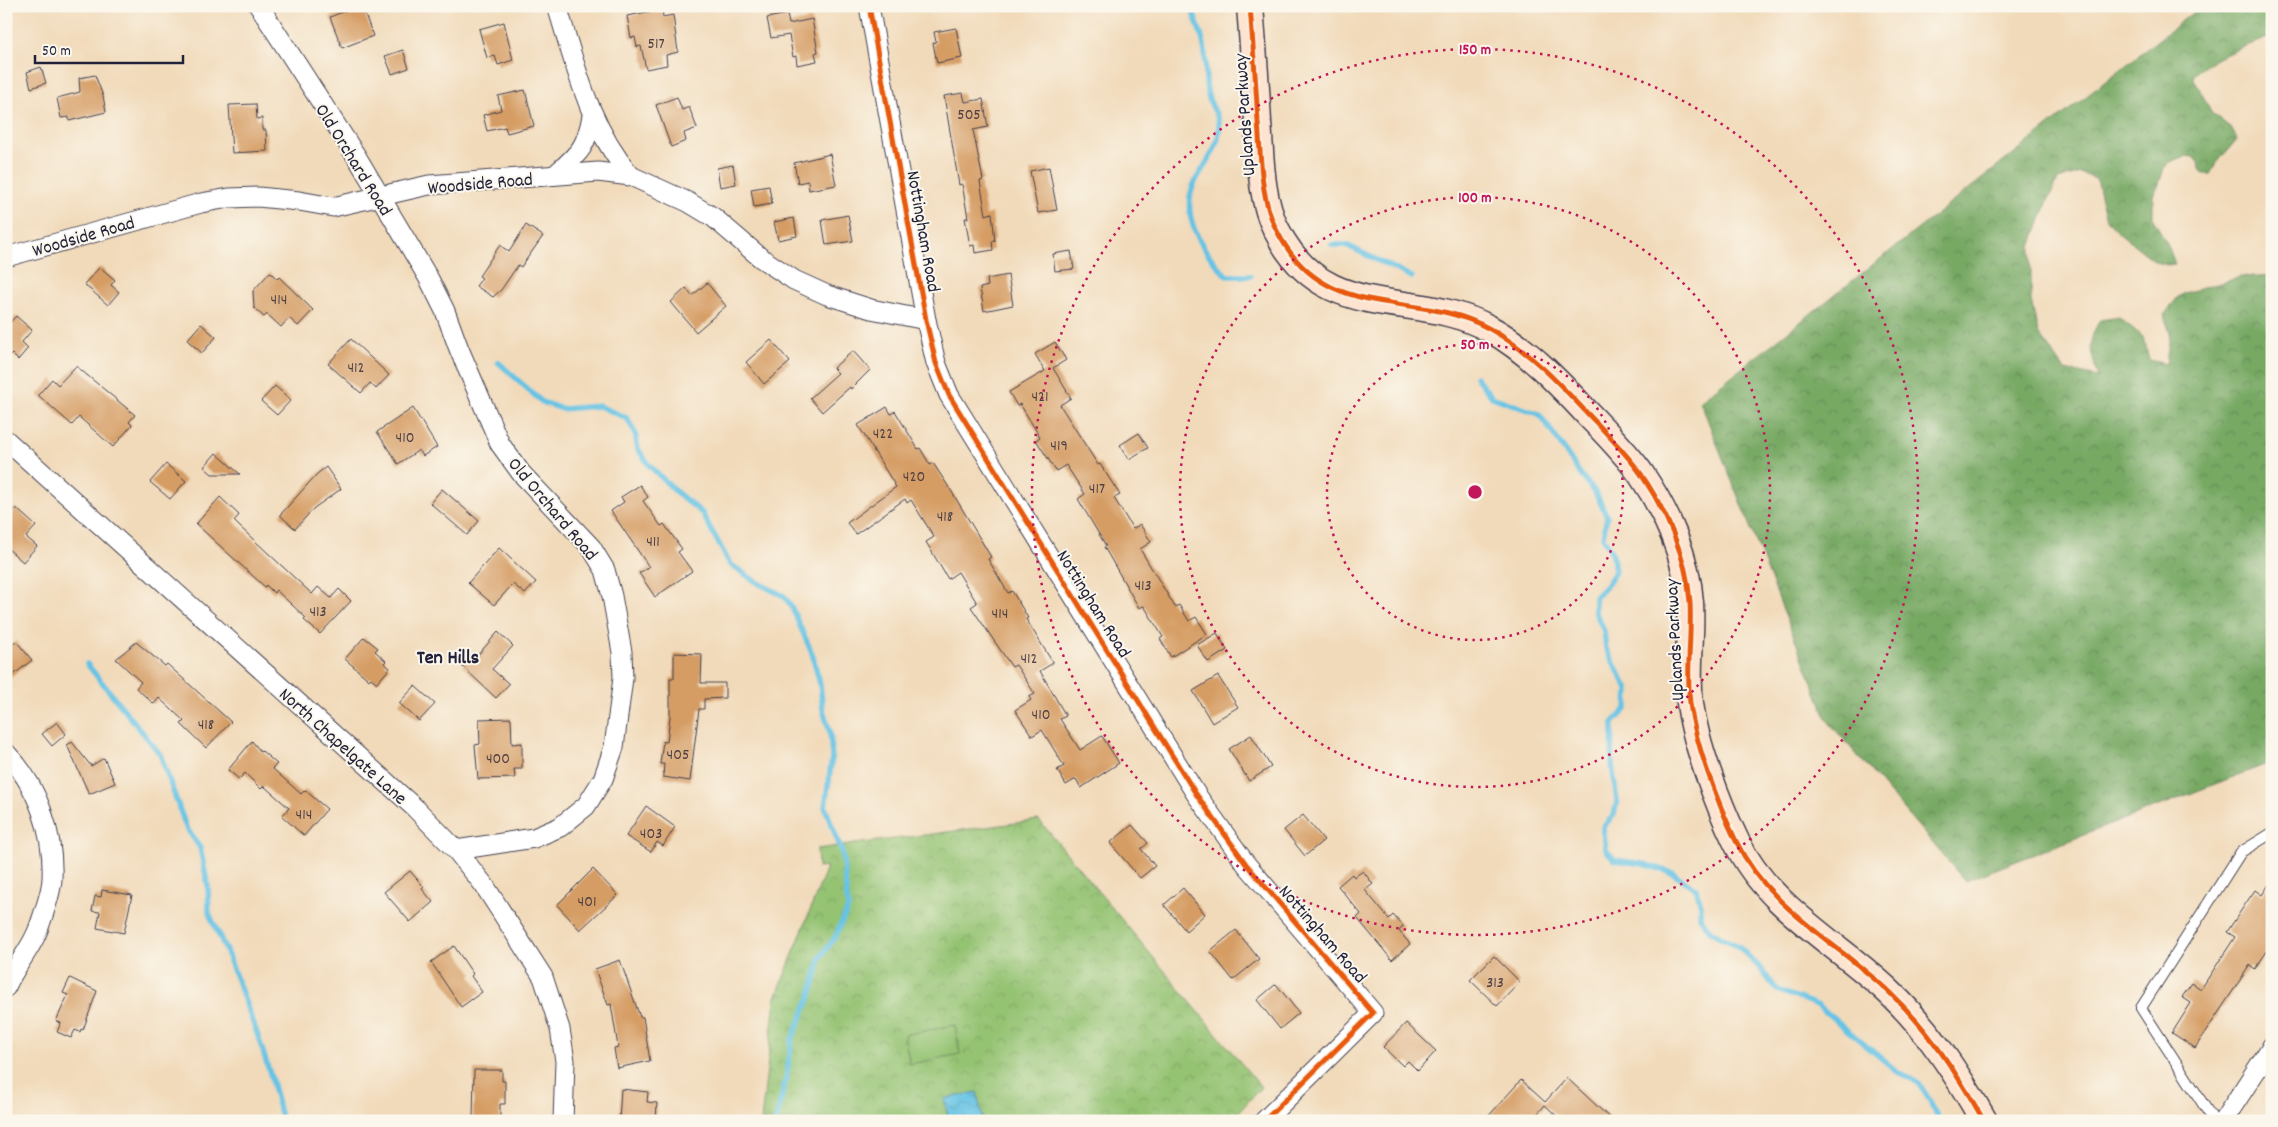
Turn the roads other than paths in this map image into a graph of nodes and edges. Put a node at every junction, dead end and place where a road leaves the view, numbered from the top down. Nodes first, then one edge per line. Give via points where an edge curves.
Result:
1 (259, 6) edge
2 (557, 6) edge
3 (869, 6) edge
4 (1250, 6) edge
5 (592, 116) junction
6 (555, 175) junction
7 (631, 176) junction
8 (380, 197) junction
9 (6, 257) edge
10 (926, 320) junction
11 (6, 440) edge
12 (6, 753) edge
13 (2272, 833) edge
14 (456, 850) junction
15 (6, 987) edge
16 (2272, 1046) edge
17 (564, 1121) edge
18 (1264, 1121) edge
19 (1984, 1121) edge
20 (2214, 1121) edge
21 (2223, 1121) edge

1 - 8 street, Old Orchard Road
2 - 5 street
3 - 10 street, Nottingham Road
4 - 19 street, Uplands Parkway via 1262,174 1275,227 1287,248 1306,270 1354,297 1438,310 1490,329 1556,380 1617,444 1660,506 1678,548 1690,602 1688,671 1694,729 1737,844 1776,896 1889,992 1921,1026 1946,1059
5 - 6 street via 588,138
5 - 7 street via 614,156
6 - 7 street, Woodside Road via 598,172
6 - 8 street, Woodside Road via 429,185
7 - 10 street, Woodside Road via 713,217 761,258 794,280 871,309
8 - 9 street, Woodside Road via 333,207 258,197 229,198
8 - 14 street, Old Orchard Road via 445,311 458,349 500,444 521,473 591,548 605,570 622,652 623,678 614,747 603,779 586,806 560,826 534,838
10 - 18 street, Nottingham Road via 936,363 949,395 1196,794 1246,864 1373,1013
11 - 14 street, North Chapelgate Lane
12 - 15 street via 25,776 41,808 49,835 52,881 38,931
13 - 20 lane via 2240,852 2141,1008
14 - 17 street, North Chapelgate Lane via 484,885 543,977 560,1029 566,1061
16 - 21 street

